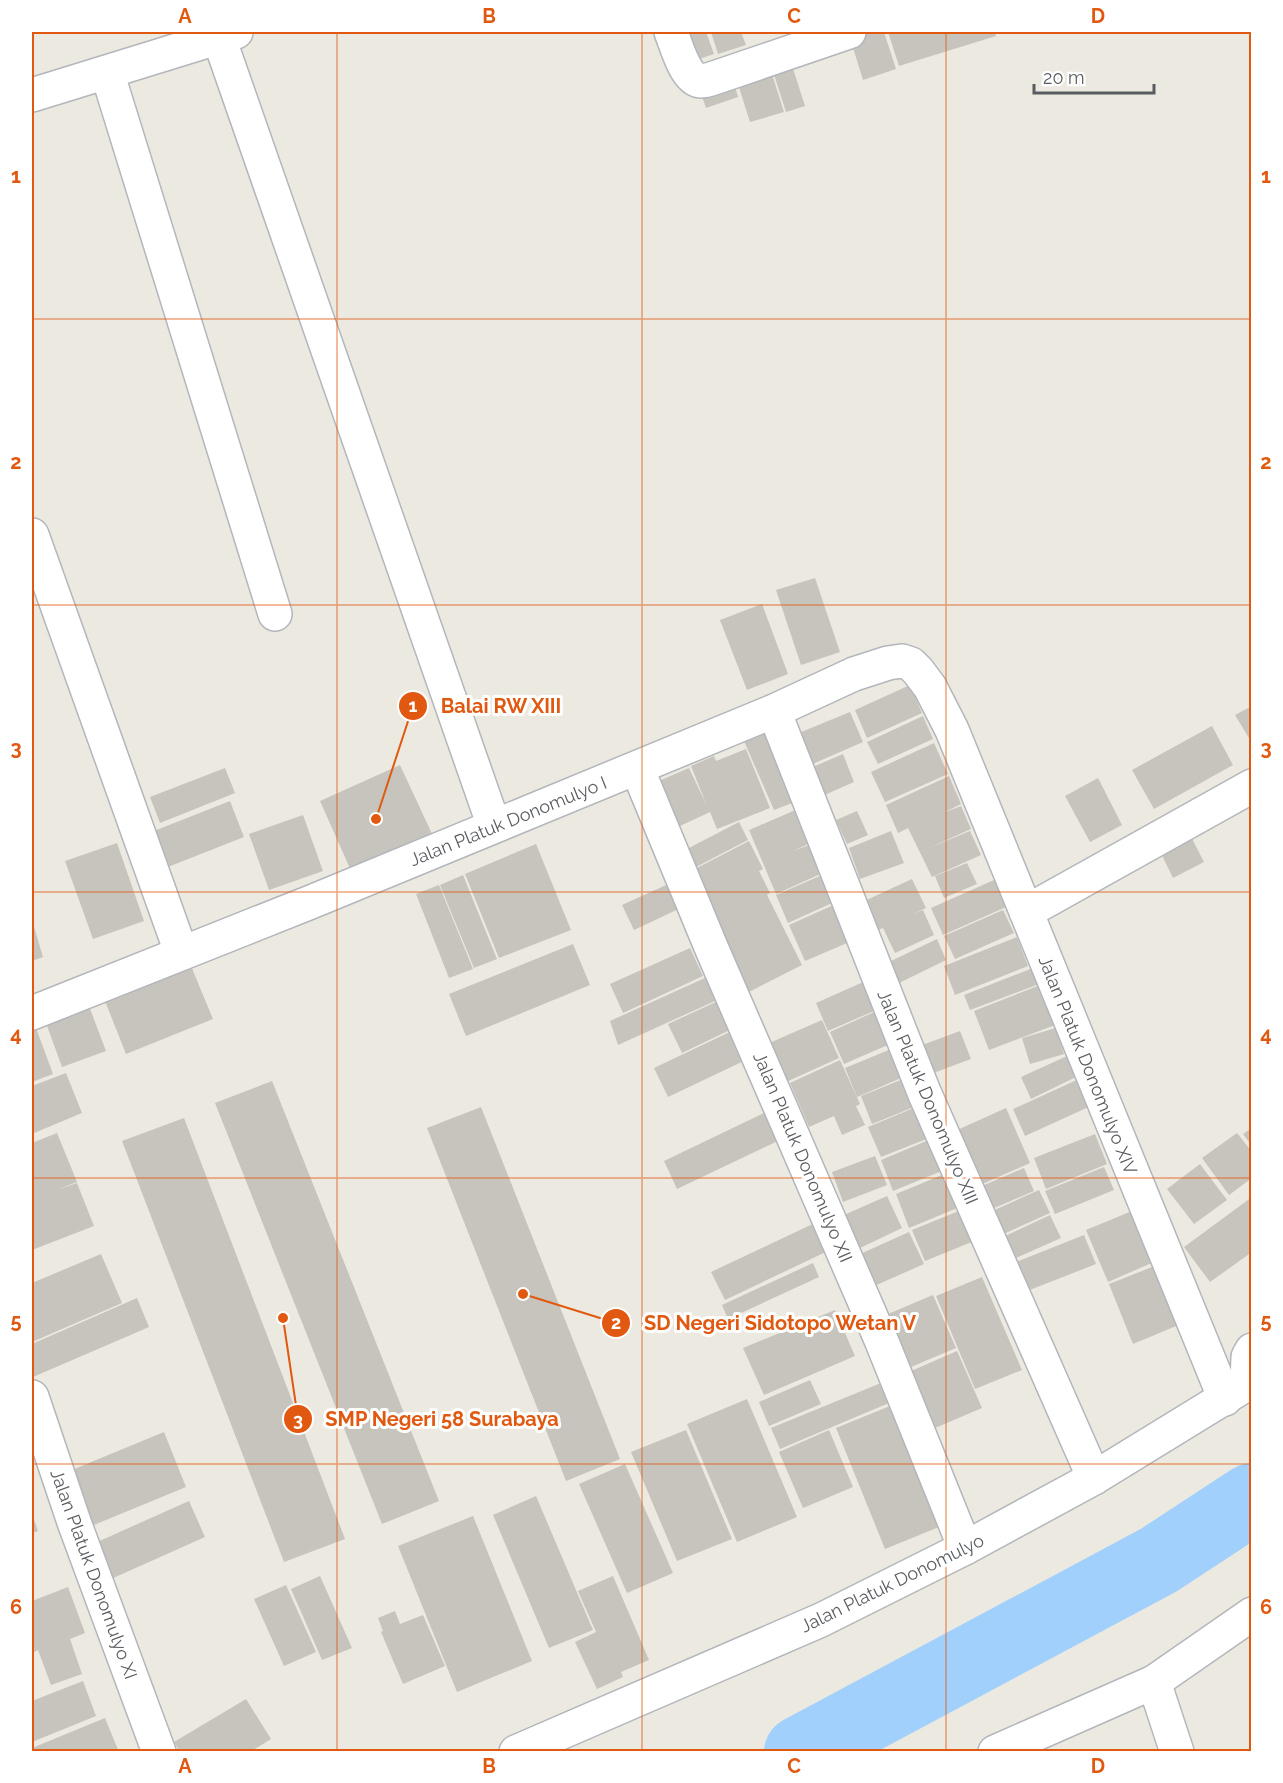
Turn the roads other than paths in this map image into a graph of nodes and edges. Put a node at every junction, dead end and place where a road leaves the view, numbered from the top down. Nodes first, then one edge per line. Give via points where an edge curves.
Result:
1 (671, 32) edge
2 (849, 32) edge
3 (228, 35) edge
4 (107, 72) junction
5 (32, 95) edge
6 (32, 535) edge
7 (275, 614) dead end
8 (774, 711) junction
9 (952, 730) joint
10 (637, 768) junction
11 (1251, 786) edge
12 (494, 826) junction
13 (1026, 912) junction
14 (181, 952) junction
15 (32, 1013) edge
16 (1251, 1350) edge
17 (1241, 1388) edge
18 (32, 1396) edge
19 (1094, 1478) junction
20 (965, 1548) junction
21 (1251, 1614) edge
22 (1154, 1682) junction
23 (159, 1752) edge
24 (516, 1752) edge
25 (995, 1752) edge
26 (1177, 1752) edge

1 - 2 street via 685,68 700,81
3 - 4 street
3 - 12 street
4 - 5 street
4 - 7 street
6 - 14 street
8 - 9 street, Jalan Platuk Donomulyo I via 854,674 902,661 911,664 930,687
8 - 10 street, Jalan Platuk Donomulyo I
8 - 19 street, Jalan Platuk Donomulyo XIII via 924,1092
9 - 13 street, Jalan Platuk Donomulyo XIV
10 - 12 street, Jalan Platuk Donomulyo I
10 - 20 street, Jalan Platuk Donomulyo XII via 882,1342
11 - 13 street
12 - 14 street, Jalan Platuk Donomulyo I
13 - 17 street, Jalan Platuk Donomulyo XIV
14 - 15 street, Jalan Platuk Donomulyo I
16 - 17 street
17 - 19 street, Jalan Platuk Donomulyo
18 - 23 street, Jalan Platuk Donomulyo XI
19 - 20 street, Jalan Platuk Donomulyo
20 - 24 street, Jalan Platuk Donomulyo via 821,1620
21 - 22 street
22 - 25 street
22 - 26 street

